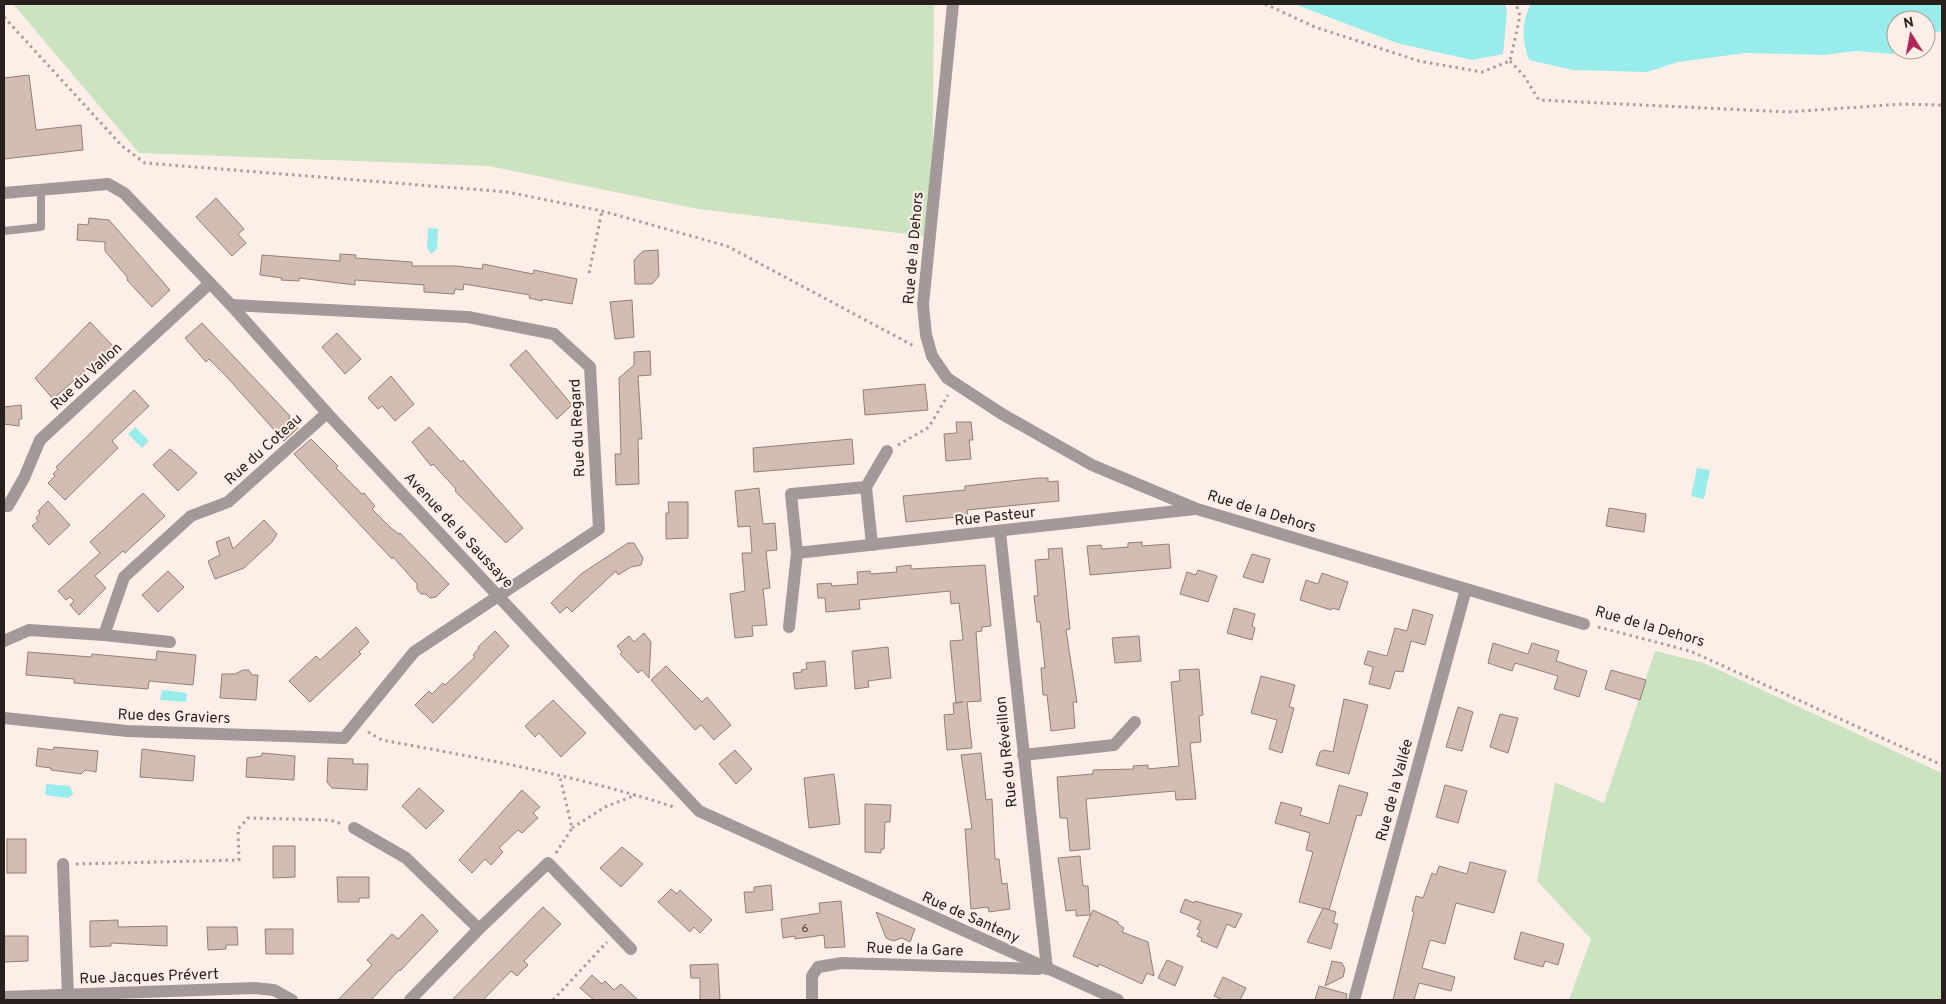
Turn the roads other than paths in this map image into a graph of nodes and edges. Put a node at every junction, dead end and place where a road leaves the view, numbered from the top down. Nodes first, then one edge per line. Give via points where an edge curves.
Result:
1 (953, 4) edge
2 (41, 190) junction
3 (4, 194) edge
4 (4, 231) edge
5 (210, 283) junction
6 (231, 305) junction
7 (327, 413) junction
8 (887, 451) road end
9 (866, 487) junction
10 (4, 506) edge
11 (1197, 509) junction
12 (1000, 532) junction
13 (872, 545) junction
14 (797, 553) junction
15 (1466, 589) junction
16 (499, 597) junction
17 (1584, 624) road end
18 (789, 627) dead end
19 (104, 635) junction
20 (4, 641) edge
21 (170, 642) dead end
22 (4, 718) edge
23 (1135, 722) dead end
24 (344, 738) joint
25 (1022, 755) junction
26 (354, 828) road end
27 (63, 864) road end
28 (812, 864) joint
29 (479, 929) junction
30 (631, 949) dead end
31 (1047, 969) junction
32 (68, 996) junction
33 (4, 997) edge
34 (292, 1000) edge
35 (410, 1000) edge
36 (812, 1000) edge
37 (1118, 1000) edge
38 (1354, 1000) edge

1 - 11 street, Rue de la Dehors via 923,305 932,356 955,384 1092,466
2 - 3 street
2 - 4 lane via 41,227
2 - 5 street, Avenue de la Saussaye via 108,184 124,193
5 - 6 street, Avenue de la Saussaye
5 - 10 street, Rue du Vallon via 40,440 24,478 8,506
6 - 7 street, Avenue de la Saussaye
6 - 16 street, Rue du Regard via 468,317 554,334 590,367 598,529
7 - 16 street, Avenue de la Saussaye
7 - 19 street, Rue du Coteau via 228,502 191,516 124,577
8 - 9 street
9 - 13 street
9 - 14 street via 791,494
11 - 12 street, Rue Pasteur
11 - 15 street, Rue de la Dehors
12 - 13 street, Rue Pasteur
12 - 25 street, Rue du Réveillon
13 - 14 street, Rue Pasteur
14 - 18 street
15 - 17 street, Rue de la Dehors
15 - 38 street, Rue de la Vallée
16 - 24 street, Rue du Regard via 414,652
16 - 28 street, Avenue de la Saussaye via 699,812
19 - 20 street via 29,630
19 - 21 street
22 - 24 street, Rue des Graviers via 127,731
23 - 25 street via 1114,745
25 - 31 street, Rue du Réveillon
26 - 29 street via 406,858
27 - 32 street
28 - 31 street, Rue de Santeny
29 - 30 street via 548,864
29 - 35 street
31 - 36 street, Rue de la Gare via 842,963 818,967 812,976
31 - 37 street, Rue de Santeny
32 - 33 street, Rue Jacques Prévert
32 - 34 street, Rue Jacques Prévert via 254,988 274,990

